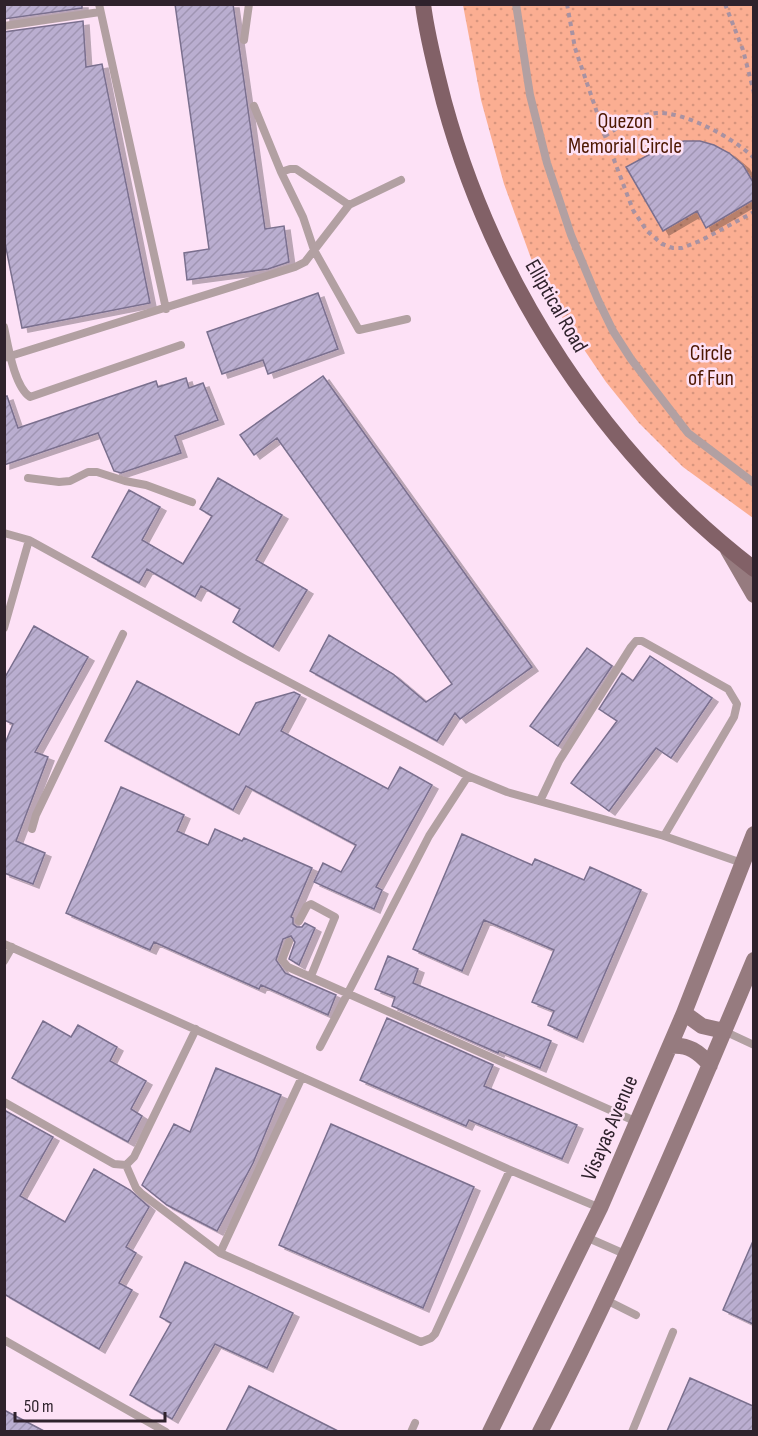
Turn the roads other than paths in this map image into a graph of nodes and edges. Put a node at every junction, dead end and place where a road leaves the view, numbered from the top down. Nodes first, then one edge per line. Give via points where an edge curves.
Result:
1 (249, 4) edge
2 (423, 4) edge
3 (516, 4) edge
4 (99, 8) edge
5 (4, 26) edge
6 (244, 40) dead end
7 (254, 106) dead end
8 (280, 172) junction
9 (401, 180) dead end
10 (350, 205) junction
11 (314, 250) junction
12 (166, 309) junction
13 (407, 319) dead end
14 (4, 327) edge
15 (181, 345) dead end
16 (7, 357) edge
17 (28, 478) dead end
18 (753, 483) edge
19 (192, 502) dead end
20 (4, 533) edge
21 (29, 540) junction
22 (728, 550) junction
23 (753, 569) edge
24 (753, 595) edge
25 (4, 628) edge
26 (123, 634) dead end
27 (468, 776) junction
28 (540, 801) junction
29 (32, 829) dead end
30 (753, 834) edge
31 (664, 836) junction
32 (742, 863) junction
33 (299, 921) dead end
34 (290, 942) dead end
35 (8, 945) edge
36 (753, 960) edge
37 (4, 961) edge
38 (311, 976) junction
39 (349, 994) junction
40 (684, 1012) junction
41 (196, 1029) junction
42 (724, 1031) junction
43 (753, 1045) edge
44 (670, 1046) junction
45 (320, 1047) dead end
46 (710, 1065) junction
47 (302, 1077) junction
48 (4, 1102) edge
49 (637, 1122) junction
50 (126, 1165) junction
51 (510, 1170) junction
52 (600, 1208) junction
53 (586, 1237) junction
54 (220, 1253) junction
55 (627, 1255) junction
56 (606, 1300) junction
57 (636, 1315) dead end
58 (673, 1332) dead end
59 (4, 1340) edge
60 (166, 1431) edge
61 (490, 1431) edge
62 (540, 1431) edge
63 (632, 1431) edge

1 - 6 lane
2 - 22 main road, Elliptical Road via 438,80 472,189 528,307 617,436 669,494
3 - 18 lane via 537,130 562,209 613,331 688,433
4 - 5 lane
4 - 12 lane
7 - 8 lane
8 - 10 lane via 296,169
8 - 11 lane via 303,217
9 - 10 lane
10 - 11 lane
11 - 12 lane via 295,267
11 - 13 lane via 359,330
12 - 16 lane
14 - 16 lane
15 - 16 lane via 30,396 24,393
17 - 19 lane via 59,482 97,472
20 - 21 lane
21 - 25 lane
21 - 27 lane
22 - 23 main road, Elliptical Road
22 - 24 main road
26 - 29 lane
27 - 28 lane
27 - 39 lane via 429,836
28 - 31 lane
28 - 31 lane via 559,761 631,647 642,641 728,689 737,704 734,717
30 - 32 main road, Visayas Avenue
31 - 32 lane
32 - 40 main road, Visayas Avenue
33 - 38 lane via 311,904 335,917
34 - 38 lane via 283,964
35 - 37 lane
35 - 41 lane
36 - 42 main road
38 - 39 lane
39 - 45 lane
39 - 49 lane
40 - 42 main road via 702,1026
40 - 44 main road, Visayas Avenue
41 - 47 lane
41 - 50 lane via 134,1157
42 - 43 lane
42 - 46 main road
44 - 46 main road via 688,1047
44 - 49 main road, Visayas Avenue
46 - 55 main road
47 - 51 lane
47 - 54 lane
48 - 50 lane via 114,1164
49 - 52 main road, Visayas Avenue
50 - 54 lane via 142,1194
51 - 52 lane
51 - 54 lane via 435,1334 426,1341 415,1341
52 - 53 main road, Visayas Avenue
53 - 55 lane
53 - 61 main road, Visayas Avenue
55 - 56 main road
56 - 57 lane
56 - 62 main road
58 - 63 lane
59 - 60 lane

